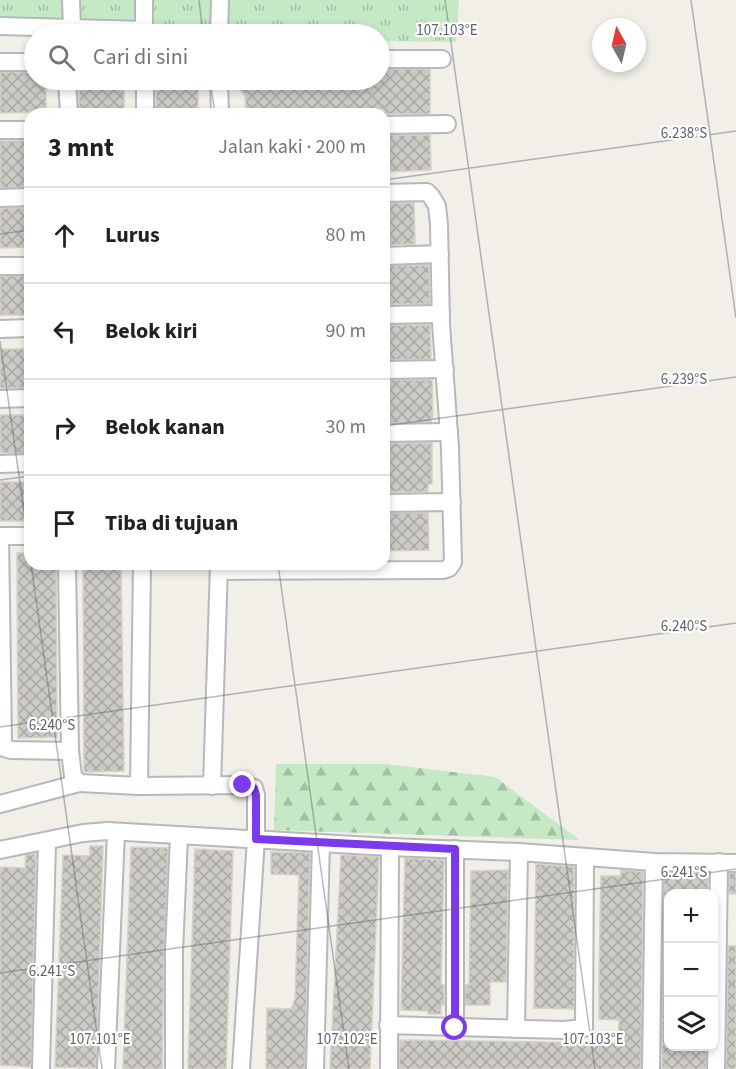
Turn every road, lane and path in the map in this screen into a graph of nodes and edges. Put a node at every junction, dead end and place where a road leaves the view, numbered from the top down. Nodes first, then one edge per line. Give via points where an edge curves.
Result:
1 (71, 0) edge
2 (144, 0) edge
3 (220, 0) edge
4 (72, 24) edge
5 (144, 24) edge
6 (219, 24) edge
7 (0, 26) edge
8 (24, 27) edge
9 (390, 59) edge
10 (442, 59) dead end
11 (0, 62) edge
12 (24, 62) edge
13 (68, 90) edge
14 (145, 90) edge
15 (219, 90) edge
16 (69, 108) edge
17 (145, 108) edge
18 (220, 108) edge
19 (447, 124) dead end
20 (390, 125) edge
21 (0, 130) edge
22 (24, 130) edge
23 (390, 193) edge
24 (24, 197) edge
25 (0, 198) edge
26 (440, 254) junction
27 (390, 256) edge
28 (0, 266) edge
29 (24, 266) edge
30 (441, 314) junction
31 (390, 315) edge
32 (24, 328) edge
33 (0, 329) edge
34 (445, 369) junction
35 (390, 370) edge
36 (24, 398) edge
37 (0, 399) edge
38 (449, 432) junction
39 (390, 433) edge
40 (24, 463) edge
41 (0, 464) edge
42 (452, 502) junction
43 (390, 503) edge
44 (0, 536) edge
45 (24, 536) edge
46 (67, 570) edge
47 (142, 570) edge
48 (219, 570) edge
49 (390, 570) edge
50 (70, 751) junction
51 (79, 783) junction
52 (139, 786) junction
53 (212, 786) junction
54 (0, 804) edge
55 (116, 832) junction
56 (179, 836) junction
57 (256, 839) junction
58 (47, 842) junction
59 (321, 843) junction
60 (390, 847) junction
61 (455, 849) junction
62 (0, 850) edge
63 (519, 852) junction
64 (585, 857) junction
65 (654, 862) junction
66 (728, 863) edge
67 (388, 1025) junction
68 (455, 1028) junction
69 (516, 1029) junction
70 (41, 1069) edge
71 (106, 1069) edge
72 (174, 1069) edge
73 (241, 1069) edge
74 (315, 1069) edge
75 (389, 1069) edge
76 (651, 1069) edge
77 (716, 1069) edge

1 - 4 street
2 - 5 street
3 - 6 street
7 - 8 street
9 - 10 street
11 - 12 street
13 - 16 street
14 - 17 street
15 - 18 street
19 - 20 street
21 - 22 street
23 - 26 street via 427,192 431,196 437,206
24 - 25 street
26 - 27 street
26 - 30 street
28 - 29 street
30 - 31 street
30 - 34 street
32 - 33 street
34 - 35 street
34 - 38 street
36 - 37 street
38 - 39 street
38 - 42 street
40 - 41 street
42 - 43 street
42 - 49 street via 452,566 443,570
44 - 45 street
44 - 50 street via 4,748
46 - 50 street
47 - 52 street
48 - 53 street
50 - 51 street via 73,776
51 - 52 street
51 - 54 street
52 - 53 street
53 - 57 street via 254,788
55 - 56 street
55 - 58 street via 83,833
55 - 71 street
56 - 57 street
56 - 72 street
57 - 59 street
57 - 73 street
58 - 62 street
58 - 70 street
59 - 60 street
59 - 74 street
60 - 61 street
60 - 67 street
61 - 63 street
61 - 68 street
63 - 64 street
63 - 69 street
64 - 65 street
64 - 69 street via 585,1026 578,1030
65 - 66 street
65 - 76 street
66 - 77 street
67 - 68 street
67 - 75 street
68 - 69 street

